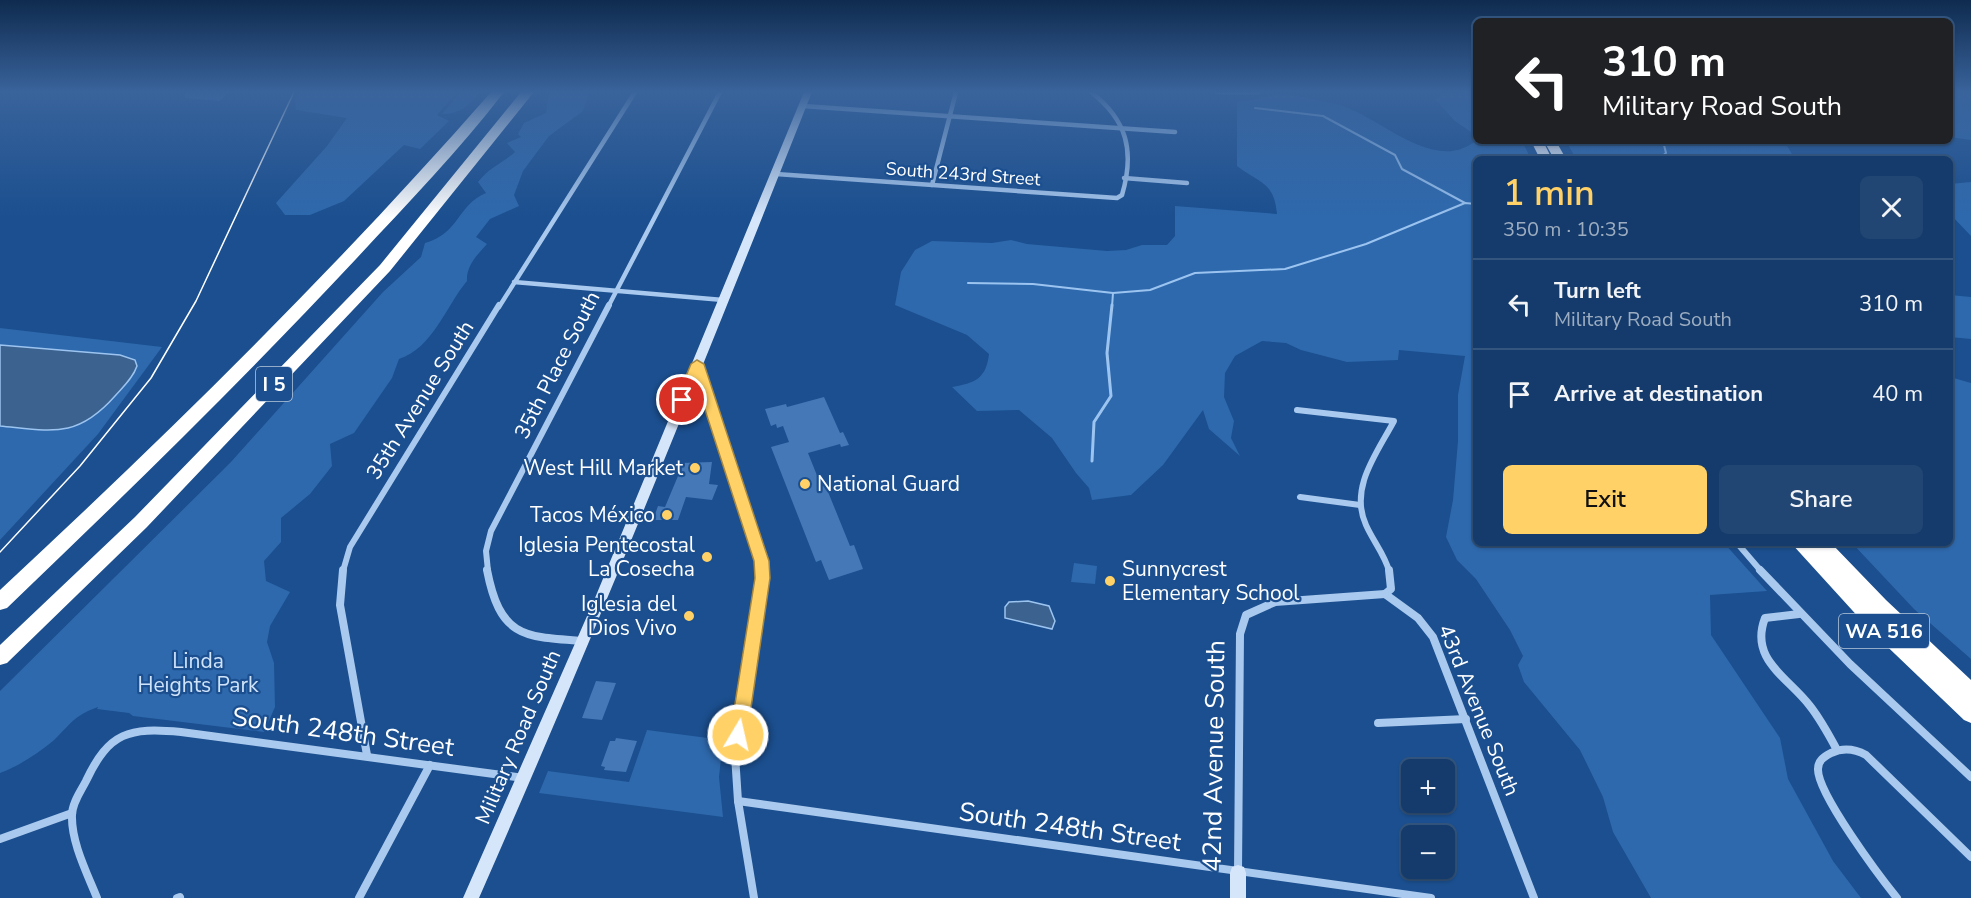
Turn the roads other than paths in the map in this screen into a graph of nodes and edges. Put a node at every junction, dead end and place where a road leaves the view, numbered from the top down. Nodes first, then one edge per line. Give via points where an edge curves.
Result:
1 (463, 134) edge
2 (494, 134) edge
3 (609, 134) edge
4 (699, 134) edge
5 (791, 134) edge
6 (945, 134) edge
7 (1125, 134) edge
8 (776, 174) junction
9 (1124, 178) junction
10 (1187, 183) dead end
11 (932, 185) junction
12 (514, 282) junction
13 (616, 291) junction
14 (723, 300) junction
15 (697, 364) junction
16 (1297, 410) dead end
17 (1300, 497) dead end
18 (1360, 505) junction
19 (1740, 546) edge
20 (1803, 546) edge
21 (1823, 546) edge
22 (1385, 594) junction
23 (0, 602) edge
24 (1799, 614) junction
25 (583, 641) junction
26 (0, 657) edge
27 (1971, 693) edge
28 (1971, 714) edge
29 (1466, 719) junction
30 (1378, 723) dead end
31 (1838, 750) junction
32 (367, 755) junction
33 (430, 765) junction
34 (1971, 777) edge
35 (525, 778) junction
36 (738, 801) junction
37 (72, 813) junction
38 (0, 840) edge
39 (1971, 857) edge
40 (1238, 873) junction
41 (97, 898) edge
42 (359, 898) edge
43 (471, 898) edge
44 (754, 898) edge
45 (1238, 898) edge
46 (1431, 898) edge
47 (1534, 898) edge
48 (1897, 898) edge

1 - 23 highway, I 5 via 253,360
2 - 26 highway, I 5 via 385,267 141,522
3 - 12 street, 35th Avenue South
4 - 13 street, 35th Place South
5 - 8 main road, Military Road South
6 - 11 street
7 - 9 street
8 - 11 street, South 243rd Street
8 - 14 main road, Military Road South
9 - 10 street
9 - 11 street, South 243rd Street via 1122,195 1113,199
12 - 13 street
12 - 32 street, 35th Avenue South via 350,547 342,567 340,605
13 - 14 street
13 - 25 street, 35th Place South via 486,547 485,561 509,625 525,634
14 - 15 main road, Military Road South
15 - 25 main road, Military Road South
15 - 36 street via 757,542 762,569 735,754
16 - 18 street via 1394,421 1368,473
17 - 18 street
18 - 22 street via 1390,573 1391,589
19 - 24 street
20 - 28 highway, WA 516
21 - 27 highway, WA 516
22 - 29 street, 43rd Avenue South via 1417,615 1426,626
22 - 40 street, 42nd Avenue South via 1275,602 1246,615 1240,634
24 - 31 street via 1765,618 1758,633 1760,642 1778,674 1809,704
24 - 34 street via 1865,681
25 - 35 main road, Military Road South
29 - 30 street
29 - 47 street, 43rd Avenue South
31 - 39 street via 1855,749 1872,759
31 - 48 street via 1818,763 1823,788 1871,865
32 - 33 street, South 248th Street
32 - 37 street, South 248th Street via 149,728 131,730 121,734 99,755
33 - 35 street, South 248th Street
33 - 42 street
35 - 43 main road, Military Road South
36 - 40 street, South 248th Street
36 - 44 street
37 - 38 street
37 - 41 street via 82,859
40 - 45 main road, 42nd Avenue South
40 - 46 street, South 248th Street

